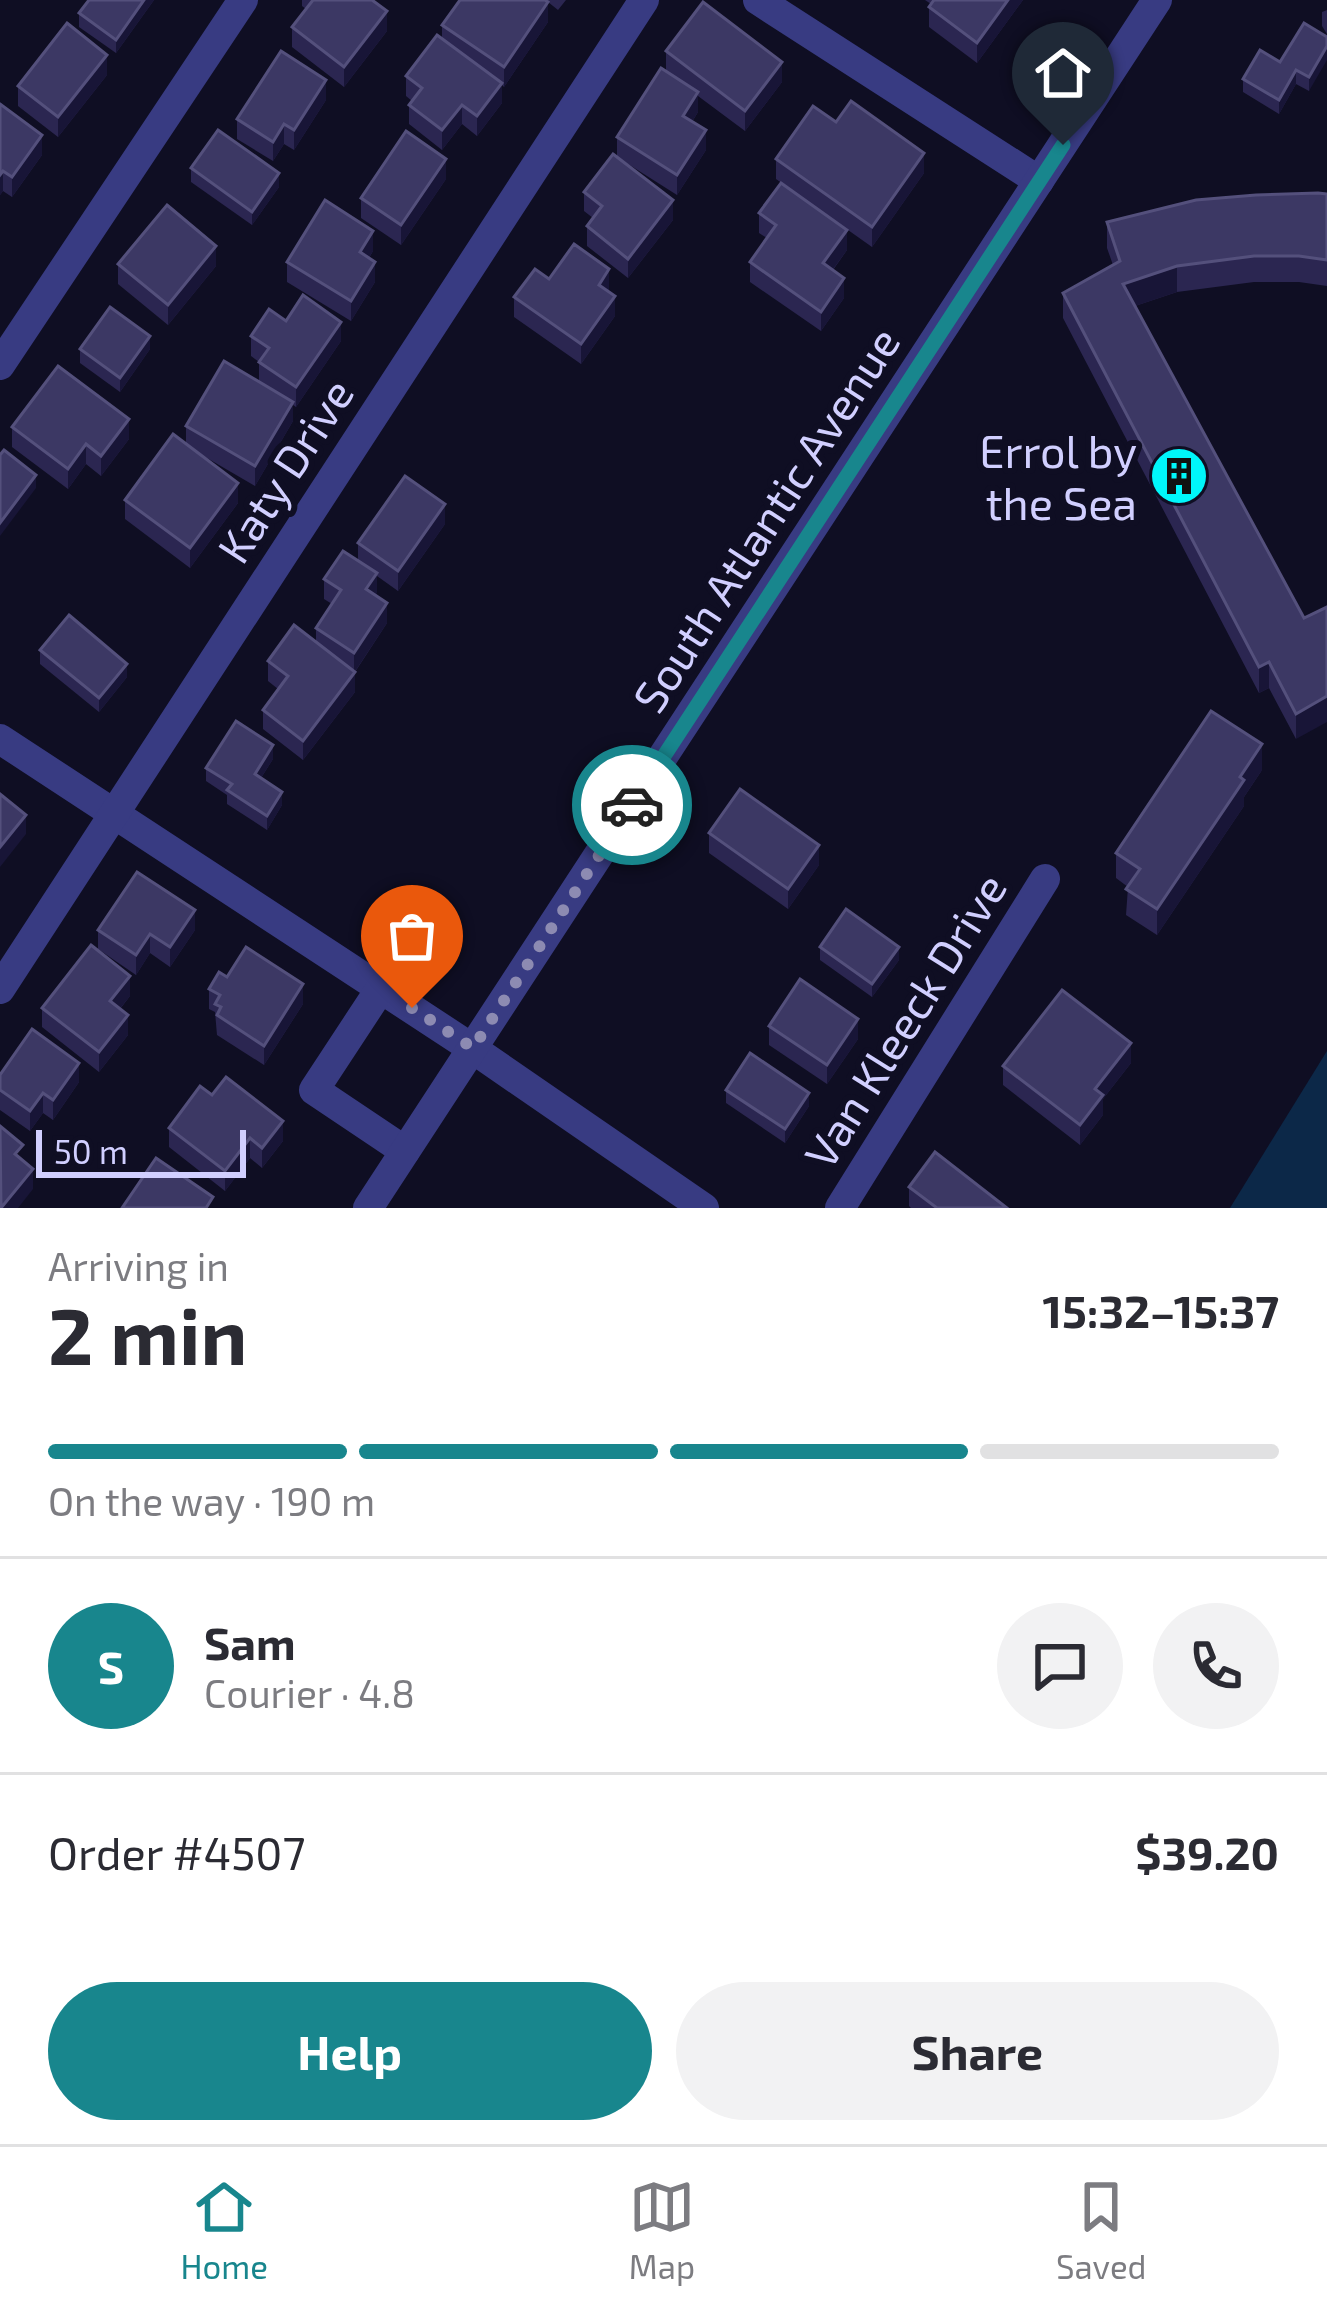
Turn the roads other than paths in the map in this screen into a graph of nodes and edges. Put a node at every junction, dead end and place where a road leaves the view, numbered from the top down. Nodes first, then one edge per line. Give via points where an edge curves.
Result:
1 (243, 0) edge
2 (644, 0) edge
3 (758, 0) edge
4 (1157, 0) edge
5 (1040, 181) junction
6 (0, 365) edge
7 (0, 740) edge
8 (116, 812) junction
9 (1045, 879) dead end
10 (0, 988) edge
11 (382, 988) junction
12 (473, 1048) junction
13 (405, 1151) junction
14 (368, 1208) edge
15 (704, 1208) edge
16 (840, 1208) edge

1 - 6 street
2 - 8 street, Katy Drive
3 - 5 street
4 - 5 street, South Atlantic Avenue
5 - 12 street, South Atlantic Avenue
7 - 8 street
8 - 10 street, Katy Drive
8 - 11 street
9 - 16 street, Van Kleeck Drive
11 - 12 street
11 - 13 street via 314,1090
12 - 13 street, South Atlantic Avenue
12 - 15 street
13 - 14 street, South Atlantic Avenue

